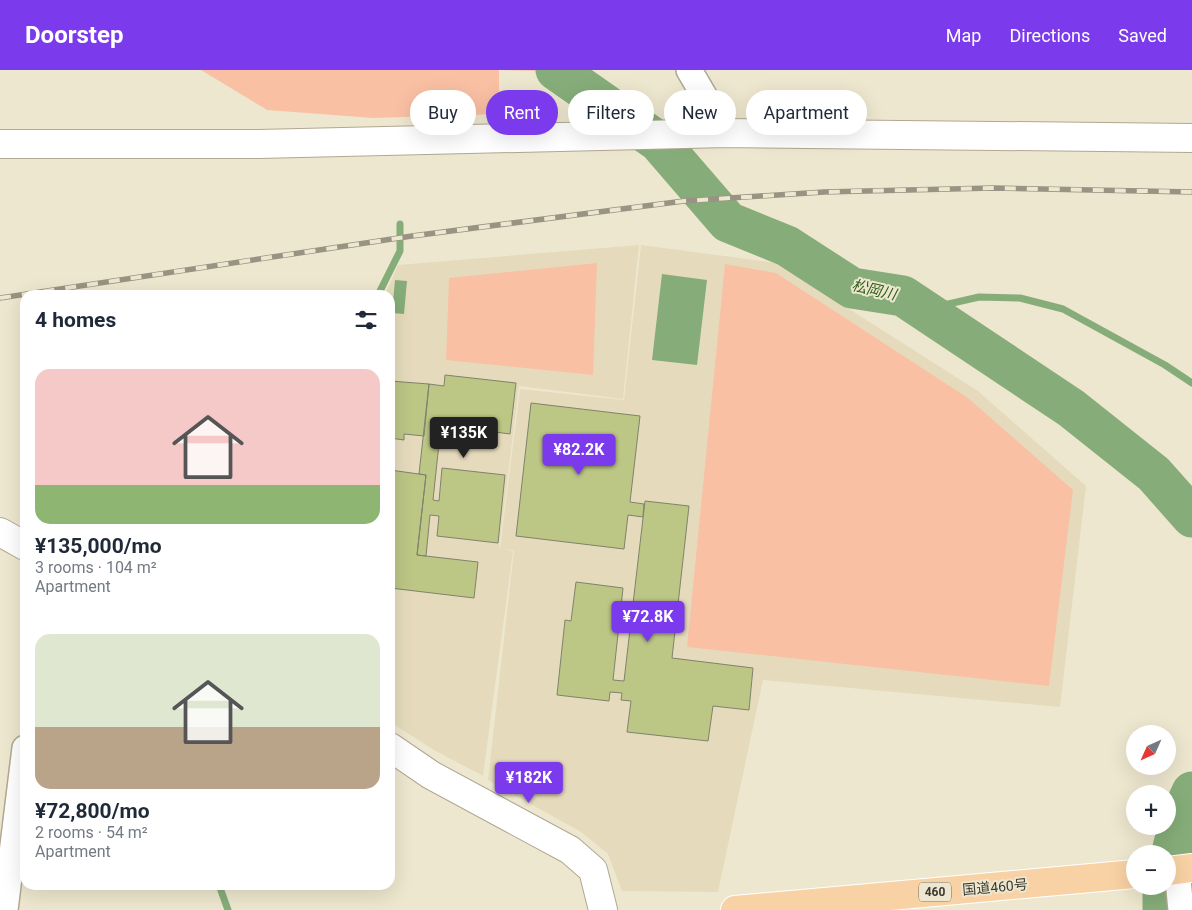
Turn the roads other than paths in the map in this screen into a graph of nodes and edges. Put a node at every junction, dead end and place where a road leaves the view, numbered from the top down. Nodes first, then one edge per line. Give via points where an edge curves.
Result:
1 (689, 70) edge
2 (701, 90) edge
3 (736, 133) edge
4 (664, 134) edge
5 (1192, 138) edge
6 (0, 144) edge
7 (0, 532) edge
8 (20, 543) edge
9 (395, 750) edge
10 (20, 788) edge
11 (1179, 870) edge
12 (1126, 875) edge
13 (5, 910) edge
14 (603, 910) edge
15 (735, 910) edge
16 (1180, 910) edge

1 - 2 street
3 - 5 street
4 - 6 street via 269,144
7 - 8 street
9 - 14 street via 431,775 570,850 593,870
10 - 13 street
11 - 16 street
12 - 15 highway, 国道460号 / 460

